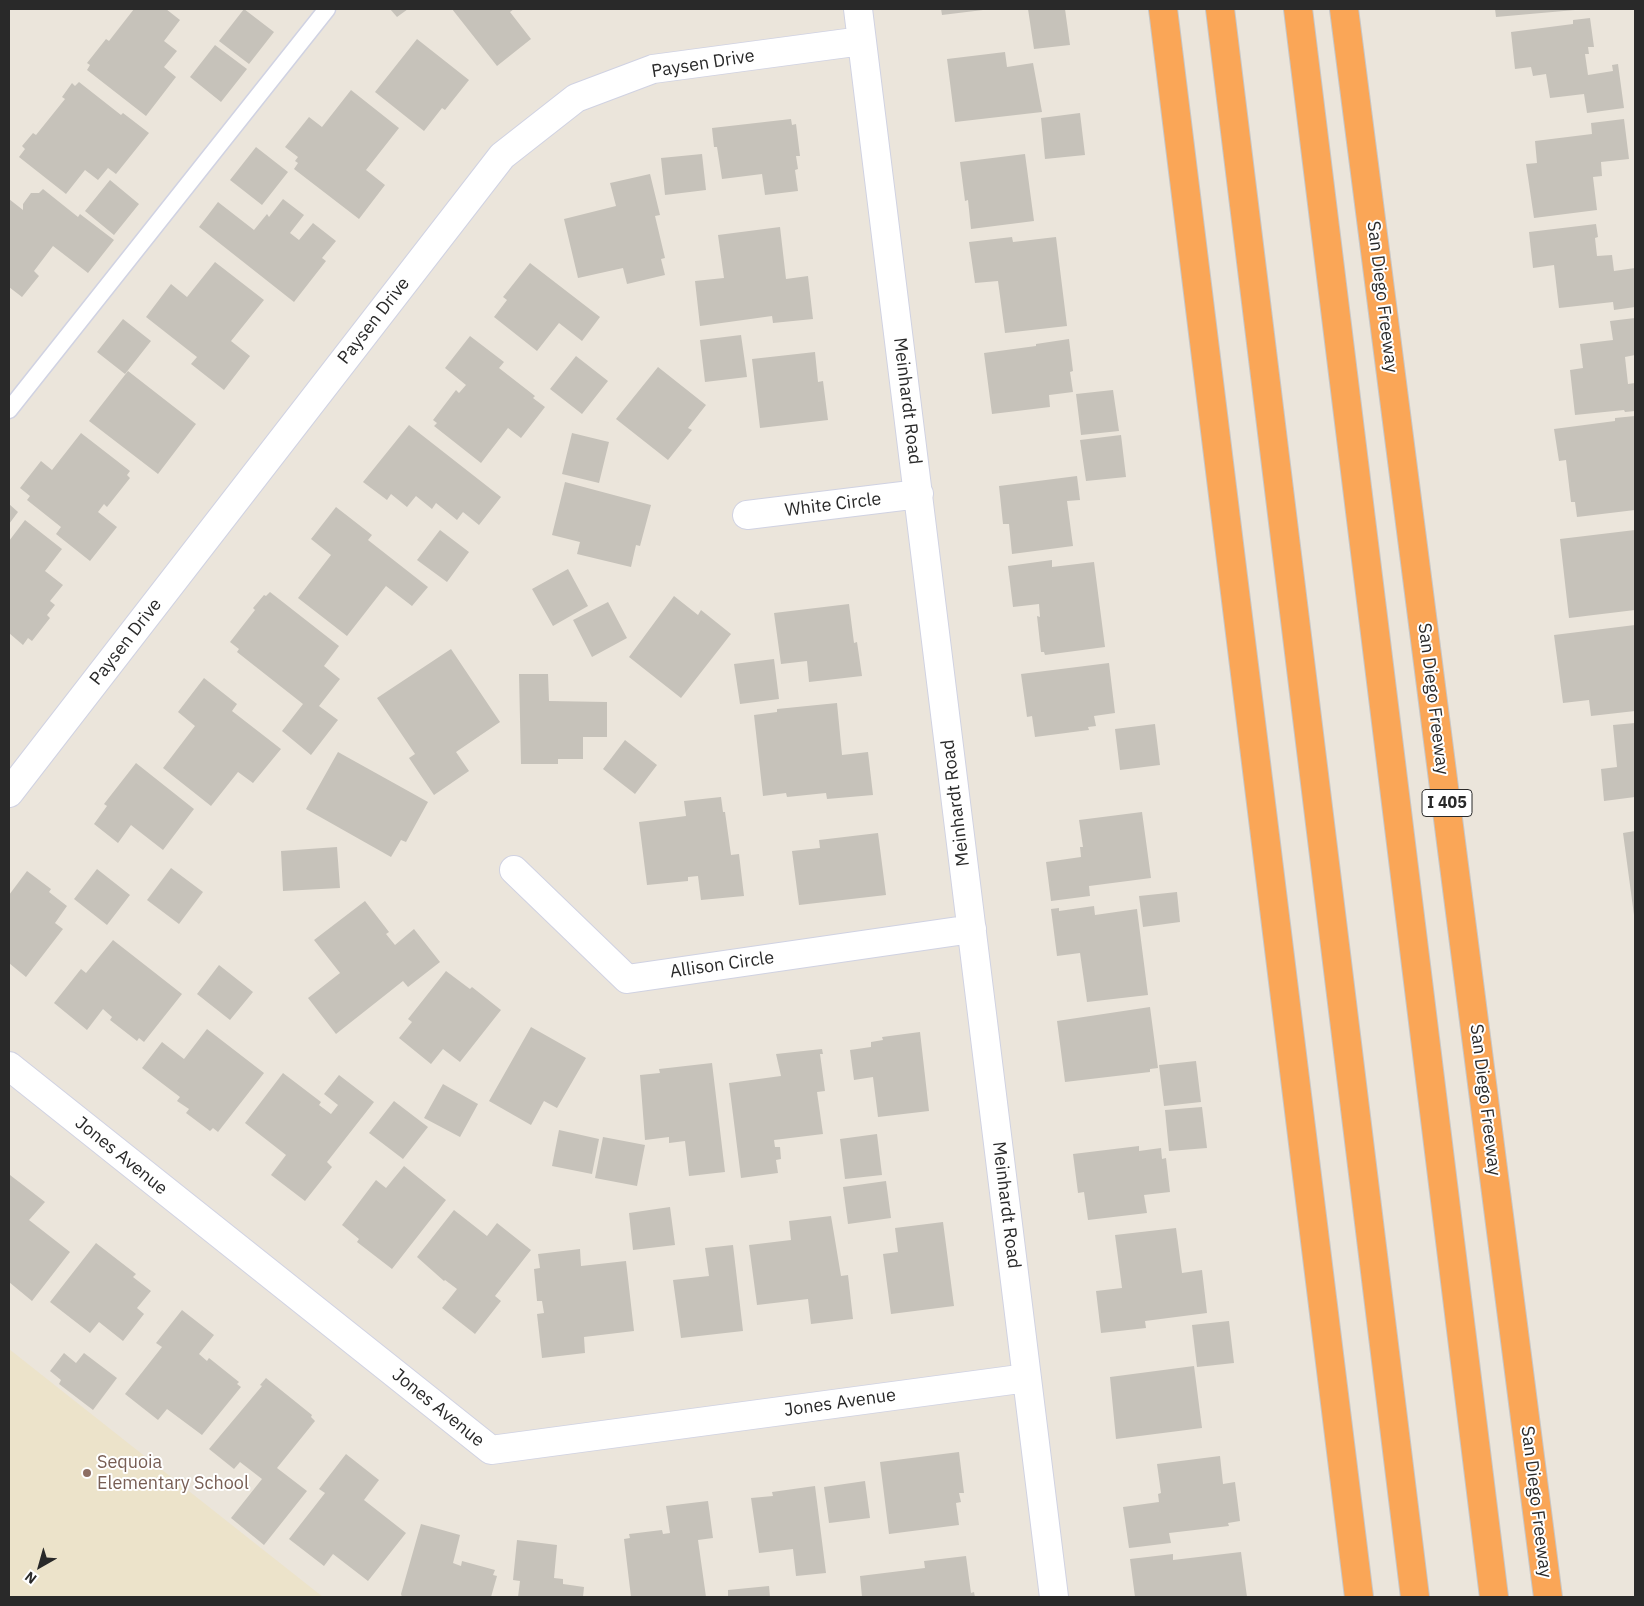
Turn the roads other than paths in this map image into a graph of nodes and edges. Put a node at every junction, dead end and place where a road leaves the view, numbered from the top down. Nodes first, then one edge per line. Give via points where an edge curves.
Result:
1 (327, 9) edge
2 (858, 9) edge
3 (1162, 9) edge
4 (1220, 9) edge
5 (1298, 9) edge
6 (1344, 9) edge
7 (862, 41) junction
8 (9, 410) edge
9 (918, 494) junction
10 (747, 515) dead end
11 (9, 793) edge
12 (514, 870) dead end
13 (972, 930) junction
14 (9, 1066) edge
15 (1027, 1378) junction
16 (1054, 1597) edge
17 (1359, 1597) edge
18 (1416, 1597) edge
19 (1494, 1597) edge
20 (1548, 1597) edge

1 - 8 lane
2 - 7 street, Meinhardt Road
3 - 17 highway
4 - 18 highway
5 - 19 highway
6 - 20 highway, San Diego Freeway / I 405
7 - 9 street, Meinhardt Road
7 - 11 street, Paysen Drive via 653,69 576,98 502,156
9 - 10 street, White Circle
9 - 13 street, Meinhardt Road
12 - 13 street, Allison Circle via 627,979
13 - 15 street, Meinhardt Road
14 - 15 street, Jones Avenue via 491,1450
15 - 16 street, Meinhardt Road

